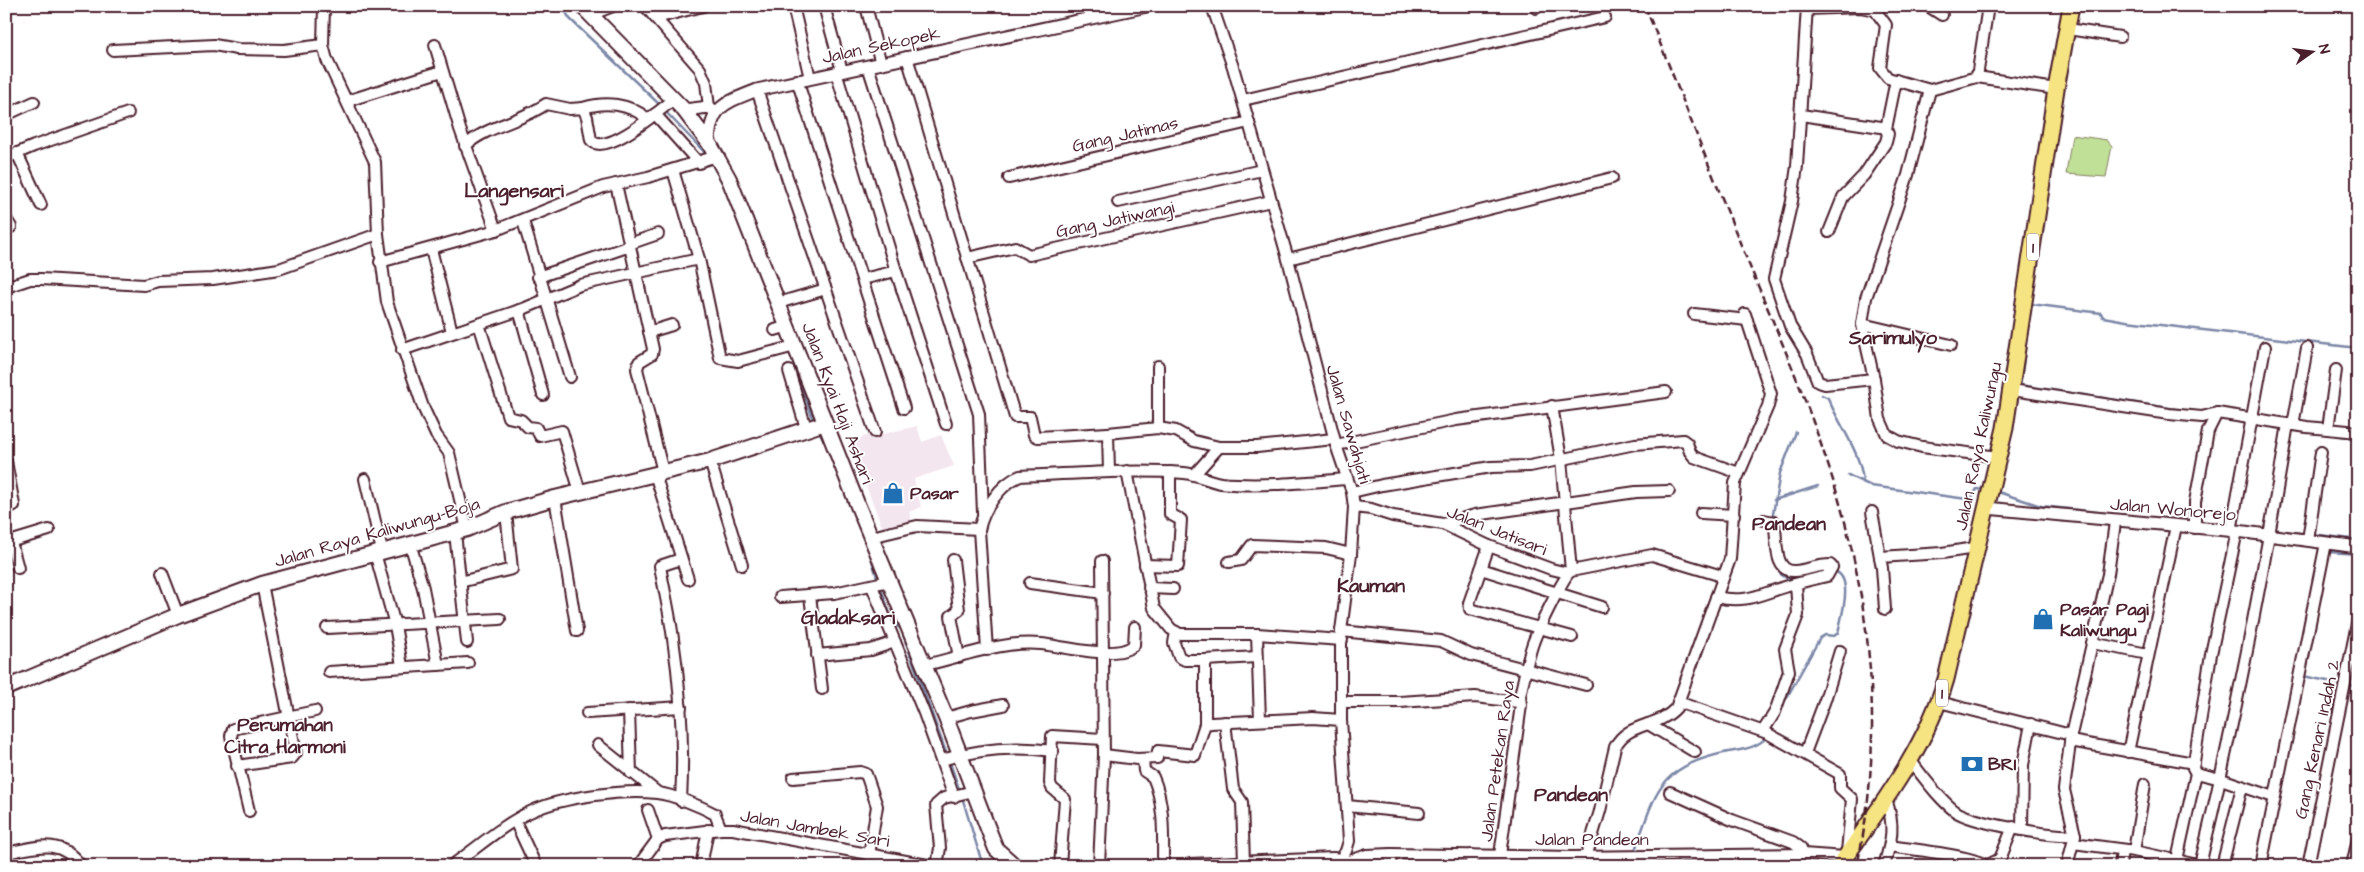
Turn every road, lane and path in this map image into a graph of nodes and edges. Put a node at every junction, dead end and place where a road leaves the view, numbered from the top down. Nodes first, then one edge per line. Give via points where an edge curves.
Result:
1 (324, 6) edge
2 (613, 6) edge
3 (645, 6) edge
4 (703, 6) edge
5 (793, 6) edge
6 (824, 6) edge
7 (866, 6) edge
8 (1147, 6) edge
9 (1212, 6) edge
10 (1928, 6) edge
11 (1988, 6) edge
12 (2071, 6) edge
13 (1807, 7) edge
14 (586, 11) edge
15 (1942, 15) dead end
16 (1605, 17) dead end
17 (656, 18) junction
18 (2068, 29) junction
19 (2120, 37) dead end
20 (435, 44) dead end
21 (323, 45) junction
22 (113, 50) dead end
23 (907, 57) junction
24 (881, 64) junction
25 (868, 66) junction
26 (442, 71) junction
27 (839, 72) junction
28 (1977, 77) junction
29 (810, 78) junction
30 (797, 80) junction
31 (1896, 80) junction
32 (2056, 89) junction
33 (757, 90) junction
34 (1930, 90) junction
35 (1242, 100) junction
36 (347, 101) junction
37 (34, 102) dead end
38 (583, 108) junction
39 (659, 110) junction
40 (684, 110) junction
41 (713, 110) junction
42 (7, 111) edge
43 (128, 112) dead end
44 (1801, 115) junction
45 (1249, 122) junction
46 (1886, 129) junction
47 (709, 144) junction
48 (465, 146) junction
49 (17, 153) junction
50 (6, 158) edge
51 (706, 160) junction
52 (673, 170) junction
53 (1262, 170) junction
54 (1008, 178) dead end
55 (1612, 178) dead end
56 (616, 184) junction
57 (1271, 201) junction
58 (1118, 202) dead end
59 (41, 204) dead end
60 (523, 221) junction
61 (496, 230) junction
62 (1829, 232) dead end
63 (378, 234) junction
64 (658, 234) dead end
65 (629, 245) junction
66 (431, 249) junction
67 (699, 258) junction
68 (967, 258) junction
69 (1288, 259) junction
70 (380, 262) junction
71 (896, 270) junction
72 (635, 274) junction
73 (538, 277) junction
74 (863, 279) junction
75 (6, 287) edge
76 (826, 289) junction
77 (545, 300) junction
78 (778, 302) junction
79 (519, 310) junction
80 (1694, 314) dead end
81 (479, 324) junction
82 (1862, 324) junction
83 (672, 325) dead end
84 (452, 332) junction
85 (649, 332) junction
86 (1951, 345) dead end
87 (790, 347) junction
88 (2266, 347) dead end
89 (2307, 348) dead end
90 (402, 350) junction
91 (1158, 366) dead end
92 (2336, 370) dead end
93 (789, 372) dead end
94 (570, 377) dead end
95 (1874, 380) junction
96 (804, 391) junction
97 (2018, 391) junction
98 (1666, 392) dead end
99 (543, 395) dead end
100 (1552, 406) junction
101 (904, 408) dead end
102 (2214, 415) junction
103 (2251, 419) junction
104 (946, 424) dead end
105 (2289, 425) junction
106 (814, 426) junction
107 (1158, 428) junction
108 (2328, 429) junction
109 (875, 432) dead end
110 (2358, 432) edge
111 (1108, 433) junction
112 (1335, 442) junction
113 (1219, 447) junction
114 (2321, 452) dead end
115 (1998, 457) junction
116 (1561, 459) junction
117 (6, 461) edge
118 (710, 461) junction
119 (1109, 472) junction
120 (1126, 472) junction
121 (1170, 472) junction
122 (659, 473) junction
123 (1739, 473) junction
124 (1194, 474) junction
125 (365, 479) dead end
126 (1347, 479) junction
127 (1669, 491) dead end
128 (580, 492) junction
129 (1352, 492) junction
130 (555, 498) junction
131 (1988, 498) junction
132 (1566, 503) junction
133 (1354, 507) junction
134 (6, 509) edge
135 (506, 512) junction
136 (1872, 512) dead end
137 (984, 513) junction
138 (1701, 513) dead end
139 (1734, 515) junction
140 (1769, 520) dead end
141 (2115, 522) junction
142 (1443, 524) junction
143 (2195, 525) junction
144 (2176, 526) junction
145 (2233, 527) junction
146 (979, 529) junction
147 (49, 530) dead end
148 (461, 531) junction
149 (2270, 531) junction
150 (2308, 536) junction
151 (871, 537) junction
152 (9, 543) edge
153 (2326, 543) junction
154 (410, 544) junction
155 (1489, 546) junction
156 (2358, 547) edge
157 (1975, 548) junction
158 (379, 552) junction
159 (1351, 554) junction
160 (1880, 557) junction
161 (681, 559) junction
162 (953, 560) dead end
163 (1102, 560) dead end
164 (1229, 562) dead end
165 (742, 565) dead end
166 (1145, 565) junction
167 (18, 568) dead end
168 (1481, 569) junction
169 (1570, 572) junction
170 (162, 574) dead end
171 (1722, 576) junction
172 (688, 580) dead end
173 (460, 582) junction
174 (1030, 583) dead end
175 (262, 584) junction
176 (880, 584) junction
177 (1796, 584) junction
178 (1149, 588) junction
179 (1173, 589) dead end
180 (1558, 592) junction
181 (1103, 593) junction
182 (810, 596) junction
183 (780, 597) dead end
184 (1716, 597) junction
185 (1602, 607) dead end
186 (1885, 610) dead end
187 (178, 615) junction
188 (500, 619) dead end
189 (2358, 619) edge
190 (464, 622) junction
191 (395, 624) junction
192 (430, 624) junction
193 (1135, 627) dead end
194 (327, 628) dead end
195 (1541, 629) junction
196 (577, 631) dead end
197 (1176, 632) junction
198 (1257, 634) junction
199 (1342, 636) junction
200 (1572, 637) dead end
201 (467, 642) dead end
202 (895, 642) junction
203 (2092, 642) junction
204 (987, 650) junction
205 (1840, 651) dead end
206 (1104, 652) junction
207 (2148, 654) junction
208 (817, 656) junction
209 (959, 657) junction
210 (1258, 657) junction
211 (1206, 660) junction
212 (468, 662) dead end
213 (438, 665) junction
214 (925, 665) junction
215 (402, 666) junction
216 (1527, 669) junction
217 (329, 672) dead end
218 (1586, 685) dead end
219 (6, 688) edge
220 (822, 689) dead end
221 (932, 691) junction
222 (917, 695) junction
223 (1341, 702) junction
224 (1519, 702) junction
225 (1678, 702) junction
226 (1939, 702) junction
227 (1003, 705) dead end
228 (681, 707) junction
229 (629, 710) junction
230 (315, 711) dead end
231 (924, 713) junction
232 (587, 714) dead end
233 (290, 717) junction
234 (944, 719) junction
235 (1260, 720) junction
236 (1341, 720) junction
237 (1225, 722) junction
238 (1205, 724) junction
239 (1648, 724) junction
240 (2031, 724) junction
241 (1768, 734) junction
242 (932, 736) junction
243 (2070, 738) junction
244 (1103, 739) junction
245 (598, 745) dead end
246 (1053, 751) junction
247 (1695, 752) dead end
248 (2128, 752) junction
249 (1805, 753) junction
250 (957, 755) junction
251 (1104, 755) junction
252 (1143, 759) junction
253 (1909, 759) junction
254 (942, 760) junction
255 (237, 766) junction
256 (2195, 768) junction
257 (631, 772) junction
258 (793, 778) dead end
259 (2221, 779) junction
260 (2145, 784) dead end
261 (2242, 788) junction
262 (972, 792) junction
263 (1670, 792) dead end
264 (658, 793) junction
265 (956, 797) junction
266 (2274, 797) junction
267 (1886, 799) junction
268 (681, 801) junction
269 (1347, 806) junction
270 (648, 810) dead end
271 (249, 811) dead end
272 (1419, 813) dead end
273 (515, 821) junction
274 (721, 828) junction
275 (2017, 828) junction
276 (708, 830) junction
277 (2074, 838) junction
278 (2358, 838) edge
279 (658, 839) junction
280 (1890, 846) junction
281 (2122, 850) junction
282 (2134, 851) junction
283 (6, 853) edge
284 (869, 854) junction
285 (1391, 854) junction
286 (1803, 854) junction
287 (1472, 855) junction
288 (1500, 855) junction
289 (1586, 856) junction
290 (1844, 859) edge
291 (2177, 860) junction
292 (1571, 861) edge
293 (1244, 863) junction
294 (1007, 864) edge
295 (1341, 864) edge
296 (81, 866) edge
297 (451, 866) edge
298 (536, 866) edge
299 (638, 866) edge
300 (701, 866) edge
301 (932, 866) edge
302 (1060, 866) edge
303 (1100, 866) edge
304 (1163, 866) edge
305 (1190, 866) edge
306 (1391, 866) edge
307 (1471, 866) edge
308 (1884, 866) edge
309 (1986, 866) edge
310 (2067, 866) edge
311 (2120, 866) edge
312 (2201, 866) edge
313 (2222, 866) edge
314 (2261, 866) edge
315 (2308, 866) edge
316 (2352, 866) edge

1 - 21 street
2 - 14 street
3 - 17 street
4 - 17 street
5 - 29 street
6 - 27 street
7 - 24 street
8 - 23 street, Jalan Sekopek
9 - 35 street, Jalan Sawahjati
10 - 15 street
11 - 28 street
12 - 18 main road, Jalan Raya Kaliwungu / 1
13 - 31 street via 1875,10 1886,25 1880,68 1888,78
13 - 44 street
14 - 39 main road, Jalan Kyai Haji Ashari
16 - 35 street
17 - 41 street via 700,69
18 - 19 street
18 - 32 main road, Jalan Raya Kaliwungu / 1
20 - 26 street
21 - 22 street via 284,50 206,45
21 - 36 street
23 - 24 street, Jalan Sekopek
23 - 68 street
24 - 25 street, Jalan Sekopek
25 - 27 street, Jalan Sekopek
25 - 137 street via 979,414
26 - 36 street
26 - 48 street
27 - 29 street, Jalan Sekopek
27 - 71 street
28 - 32 street
28 - 34 street
29 - 30 street, Jalan Sekopek
30 - 33 street, Jalan Sekopek
30 - 74 street
31 - 34 street
31 - 46 street
32 - 97 main road, Jalan Raya Kaliwungu / 1
33 - 41 street, Jalan Sekopek
33 - 76 street
34 - 82 street via 1908,176 1866,298
35 - 45 street, Jalan Sawahjati
36 - 63 street via 375,162
37 - 42 street
38 - 39 street via 613,104 641,113
38 - 39 street via 591,140 597,144 606,144 624,136
38 - 48 street via 546,104 532,114 498,126
39 - 40 main road, Jalan Kyai Haji Ashari
39 - 51 street
40 - 41 street
40 - 47 main road, Jalan Kyai Haji Ashari
41 - 47 street
43 - 49 street
44 - 46 street
44 - 95 street via 1795,181 1776,264 1775,285 1790,326 1807,354 1818,382
45 - 53 street, Jalan Sawahjati
45 - 54 street, Gang Jatimas
46 - 62 street via 1888,137 1864,175 1843,197
47 - 51 main road, Jalan Kyai Haji Ashari
48 - 61 street
49 - 50 street
49 - 59 street
51 - 52 street
51 - 78 main road, Jalan Kyai Haji Ashari via 736,197
52 - 56 street
52 - 67 street
53 - 57 street, Jalan Sawahjati
53 - 58 street
55 - 69 street
56 - 60 street via 584,194
56 - 65 street
57 - 68 street, Gang Jatiwangi via 1029,254 1014,247
57 - 69 street, Jalan Sawahjati
60 - 61 street
60 - 73 street
61 - 66 street
63 - 70 street
63 - 75 street via 279,269 213,279 158,281 144,285 42,279
64 - 65 street
65 - 72 street
65 - 73 street
66 - 70 street
66 - 84 street
67 - 72 street
67 - 87 street via 722,359 738,361
68 - 111 street via 1015,417 1030,417 1034,435 1038,437
69 - 112 street, Jalan Sawahjati
70 - 90 street via 387,302
71 - 74 street
71 - 104 street
72 - 77 street via 594,281
72 - 85 street
73 - 77 street
74 - 101 street
76 - 78 street
76 - 109 street
77 - 79 street
77 - 94 street
78 - 87 main road, Jalan Kyai Haji Ashari via 782,328
79 - 81 street
79 - 99 street
80 - 123 street via 1746,317 1771,394
81 - 84 street
81 - 128 street via 508,417 536,428 540,436 562,431
82 - 86 street
82 - 95 street
83 - 85 street
84 - 90 street
85 - 122 street via 653,352 639,362 638,377
87 - 96 main road, Jalan Kyai Haji Ashari
88 - 103 street
89 - 105 street
90 - 148 street via 436,435 449,453
91 - 107 street
92 - 108 street
93 - 96 street
95 - 115 street via 1880,418 1887,435 1922,446
96 - 106 main road, Jalan Kyai Haji Ashari
96 - 106 street
97 - 102 street via 2169,414
97 - 115 main road, Jalan Raya Kaliwungu / 1
98 - 100 street
100 - 112 street
100 - 116 street
102 - 103 street
102 - 143 street via 2195,502
103 - 105 street
103 - 145 street
105 - 108 street
105 - 149 street
106 - 118 main road, Jalan Raya Kaliwungu-Boja
106 - 151 main road, Jalan Kyai Haji Ashari
107 - 111 street
107 - 113 street
108 - 110 street
111 - 119 street
112 - 113 street
112 - 126 street, Jalan Sawahjati
113 - 124 street
114 - 150 street
115 - 131 main road, Jalan Raya Kaliwungu / 1
116 - 123 street via 1636,444 1683,440 1694,457
116 - 129 street via 1530,466 1473,470
116 - 132 street
117 - 134 street via 14,505
118 - 122 main road, Jalan Raya Kaliwungu-Boja
118 - 165 street
119 - 120 street
119 - 137 street via 1020,476 1009,481
120 - 121 street
120 - 166 street
121 - 124 street
121 - 166 street via 1170,514 1181,520 1178,566
122 - 128 main road, Jalan Raya Kaliwungu-Boja
122 - 161 street
123 - 139 street via 1735,484
124 - 126 street via 1215,482 1229,483
125 - 158 street
126 - 129 street, Jalan Sawahjati
127 - 132 street via 1636,492
128 - 130 main road, Jalan Raya Kaliwungu-Boja
129 - 133 street, Jalan Sawahjati
130 - 135 main road, Jalan Raya Kaliwungu-Boja
130 - 196 street
131 - 141 street, Jalan Wonorejo
131 - 157 main road, Jalan Raya Kaliwungu / 1
132 - 142 street via 1475,515
132 - 169 street
133 - 142 street, Jalan Jatisari
133 - 159 street, Jalan Sawahjati
135 - 148 main road, Jalan Raya Kaliwungu-Boja
135 - 173 street via 512,569
136 - 160 street
137 - 146 street
138 - 139 street
139 - 171 street via 1730,559
140 - 177 street via 1778,556 1786,570 1831,565 1827,576
141 - 144 street, Jalan Wonorejo
141 - 203 street via 2108,574
142 - 155 street, Jalan Jatisari
143 - 144 street, Jalan Wonorejo
143 - 145 street, Jalan Wonorejo
144 - 207 street
145 - 149 street, Jalan Wonorejo
145 - 256 street
146 - 151 street via 917,526
146 - 204 street
147 - 152 street
148 - 154 main road, Jalan Raya Kaliwungu-Boja
148 - 173 street
149 - 150 street, Jalan Wonorejo
149 - 259 street
150 - 153 street, Jalan Wonorejo
151 - 176 main road, Jalan Kyai Haji Ashari
152 - 167 street
153 - 156 street, Jalan Wonorejo
153 - 266 street
154 - 158 main road, Jalan Raya Kaliwungu-Boja
154 - 192 street via 424,588
155 - 168 street
155 - 169 street, Jalan Jatisari via 1551,569
157 - 160 street
157 - 226 main road, Jalan Raya Kaliwungu / 1
158 - 175 main road, Jalan Raya Kaliwungu-Boja
158 - 191 street
159 - 164 street via 1326,548 1252,545 1241,560
159 - 199 street, Jalan Sawahjati
160 - 186 street
161 - 172 street
161 - 228 street via 660,566
162 - 209 street via 959,610 951,616
163 - 181 street
166 - 178 street
168 - 180 street
168 - 195 street via 1470,609
169 - 171 street via 1652,555
169 - 180 street, Jalan Petekan Raya
170 - 187 street
171 - 184 street
173 - 190 street
174 - 181 street
175 - 187 main road, Jalan Raya Kaliwungu-Boja
175 - 233 street
176 - 182 street
176 - 202 street
176 - 214 main road, Jalan Kyai Haji Ashari
177 - 184 street via 1747,600
177 - 241 street via 1798,615 1785,649 1789,671
178 - 179 street
178 - 197 street via 1154,608
180 - 185 street
180 - 195 street, Jalan Petekan Raya
181 - 206 street
182 - 183 street
182 - 208 street
184 - 225 street
187 - 219 main road, Jalan Raya Kaliwungu-Boja
188 - 190 street
189 - 315 street, Gang Kenari Indah 2
190 - 192 street
190 - 201 street
191 - 192 street
191 - 194 street
191 - 215 street
192 - 213 street
193 - 206 street via 1135,641 1131,648
195 - 200 street
195 - 216 street, Jalan Petekan Raya via 1533,643
197 - 198 street
197 - 211 street via 1174,643 1179,657
198 - 199 street
198 - 210 street
199 - 216 street via 1441,641 1471,655
199 - 223 street, Jalan Sawahjati
202 - 208 street via 871,650
202 - 222 street
203 - 207 street
203 - 243 street
204 - 206 street via 1038,644
204 - 209 street
205 - 249 street
206 - 244 street
207 - 248 street
208 - 220 street
209 - 214 street
210 - 211 street
210 - 235 street
211 - 238 street
212 - 213 street
213 - 215 street
214 - 221 main road, Jalan Kyai Haji Ashari
215 - 217 street
216 - 218 street
216 - 224 street, Jalan Petekan Raya
221 - 222 street
221 - 234 main road, Jalan Kyai Haji Ashari
222 - 231 street
223 - 224 street via 1475,697
223 - 236 street, Jalan Sawahjati
224 - 288 street, Jalan Petekan Raya
225 - 239 street via 1671,713
225 - 241 street
226 - 240 street
226 - 253 main road, Jalan Raya Kaliwungu / 1
227 - 234 street
228 - 229 street
228 - 268 street
229 - 232 street
229 - 257 street
230 - 233 street
231 - 234 street
231 - 242 street
233 - 255 street via 233,729 231,736
233 - 255 street via 295,756
234 - 242 street
234 - 250 main road, Jalan Kyai Haji Ashari
235 - 236 street
235 - 237 street
236 - 269 street, Jalan Sawahjati
237 - 238 street
237 - 293 street via 1233,790 1242,802
238 - 252 street via 1195,755 1158,751 1156,758
239 - 247 street
239 - 289 street via 1623,735 1615,747
240 - 243 street
240 - 275 street
241 - 249 street
242 - 254 street
243 - 248 street
243 - 277 street via 2064,790
244 - 246 street via 1052,736
244 - 251 street
245 - 257 street
246 - 250 street via 1007,749
246 - 302 street via 1051,785 1065,799
248 - 256 street
249 - 290 street via 1840,774 1840,788 1852,799
250 - 254 street
250 - 262 main road, Jalan Kyai Haji Ashari
251 - 252 street
251 - 303 street
252 - 304 street via 1144,771 1153,777 1159,801
253 - 267 main road, Jalan Raya Kaliwungu / 1
253 - 275 street via 1959,813
254 - 265 street
255 - 271 street
256 - 259 street
256 - 291 street
257 - 264 street
258 - 284 street via 866,774 877,806
259 - 261 street
259 - 312 street
260 - 282 street
261 - 266 street
261 - 313 street
262 - 265 street
262 - 294 main road, Jalan Kyai Haji Ashari via 996,849
263 - 286 street via 1732,820 1793,842
264 - 268 street
264 - 273 street via 573,798 546,805
265 - 301 street via 941,800 936,805 940,848
266 - 314 street
267 - 280 street via 1893,824
267 - 290 main road, Jalan Raya Kaliwungu / 1
268 - 274 street via 715,814
269 - 272 street
269 - 295 street, Jalan Sawahjati via 1349,841
270 - 279 street
273 - 297 street
273 - 298 street
274 - 276 street, Jalan Jambek Sari
274 - 284 street, Jalan Jambek Sari
275 - 277 street
275 - 309 street via 2000,859
276 - 279 street, Jalan Jambek Sari
276 - 300 street
277 - 281 street
277 - 310 street
278 - 316 street
279 - 299 street
280 - 308 street
280 - 309 street via 1949,855
281 - 282 street
281 - 311 street
282 - 291 street
283 - 296 street via 52,846 68,851
284 - 301 street, Jalan Jambek Sari
285 - 287 street, Jalan Pandean
285 - 295 street, Jalan Pandean via 1367,855
285 - 306 street
286 - 289 street, Jalan Pandean
286 - 290 street, Jalan Pandean
287 - 288 street, Jalan Pandean
287 - 307 street
288 - 292 street, Jalan Pandean
289 - 292 street, Jalan Pandean
291 - 312 street
293 - 295 main road
293 - 305 main road

